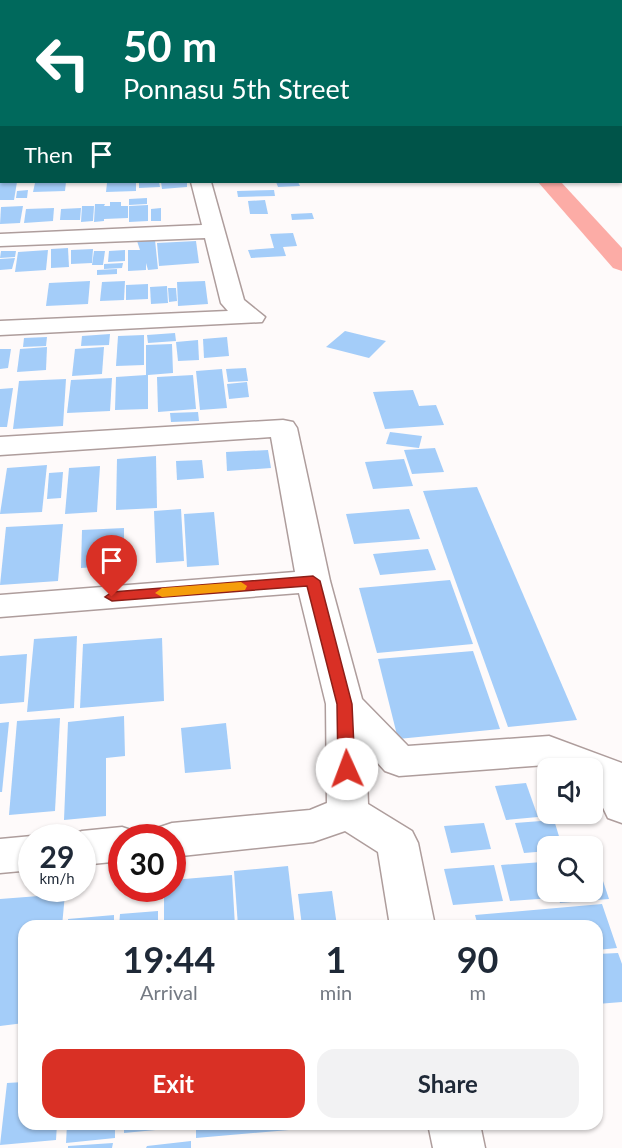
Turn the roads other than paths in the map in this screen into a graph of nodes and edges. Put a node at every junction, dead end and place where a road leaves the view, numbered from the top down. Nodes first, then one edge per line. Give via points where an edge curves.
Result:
1 (201, 183) edge
2 (213, 231) junction
3 (0, 240) edge
4 (0, 328) edge
5 (0, 446) edge
6 (313, 581) junction
7 (0, 606) edge
8 (345, 704) junction
9 (622, 807) edge
10 (348, 812) junction
11 (186, 839) edge
12 (18, 854) edge
13 (0, 856) edge
14 (412, 920) edge
15 (455, 1130) edge
16 (459, 1148) edge

1 - 2 street
2 - 3 street
2 - 4 street via 233,303 253,317
5 - 6 street via 283,428
6 - 7 street
6 - 8 street
8 - 9 street via 399,761 549,750 608,774
8 - 10 street
10 - 11 street via 313,826
10 - 14 street via 397,843
12 - 13 street
15 - 16 street

